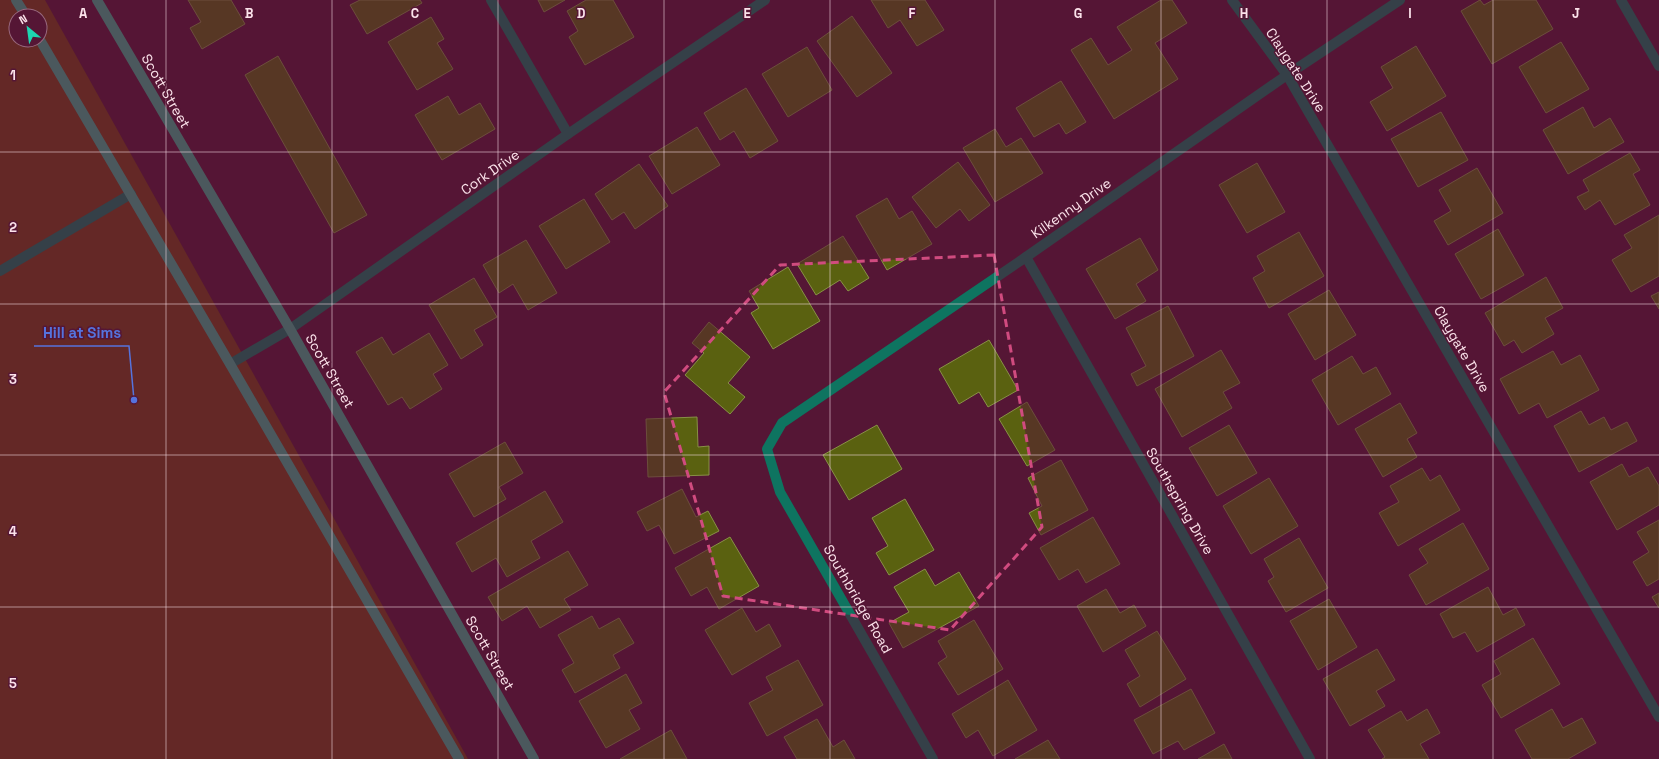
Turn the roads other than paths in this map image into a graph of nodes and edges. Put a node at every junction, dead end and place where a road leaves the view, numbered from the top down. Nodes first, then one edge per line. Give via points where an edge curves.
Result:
1 (97, 0) edge
2 (491, 0) edge
3 (765, 0) edge
4 (1232, 0) edge
5 (1400, 0) edge
6 (1621, 0) edge
7 (45, 48) edge
8 (1659, 66) edge
9 (1287, 75) junction
10 (568, 134) junction
11 (131, 194) junction
12 (1026, 257) junction
13 (0, 271) edge
14 (290, 329) junction
15 (230, 364) junction
16 (767, 449) joint
17 (1659, 718) edge
18 (459, 759) edge
19 (534, 759) edge
20 (933, 759) edge
21 (1310, 759) edge

1 - 14 main road, Scott Street
2 - 10 street
3 - 10 street, Cork Drive
4 - 9 street, Claygate Drive
5 - 9 street, Kilkenny Drive
6 - 8 street
7 - 11 main road
9 - 12 street, Kilkenny Drive
9 - 17 street, Claygate Drive
10 - 14 street, Cork Drive
11 - 13 street
11 - 15 main road
12 - 16 street, Kilkenny Drive via 782,423
12 - 21 street, Southspring Drive
14 - 15 street, Cork Drive
14 - 19 main road, Scott Street
15 - 18 main road
16 - 20 street, Southbridge Road via 780,492

